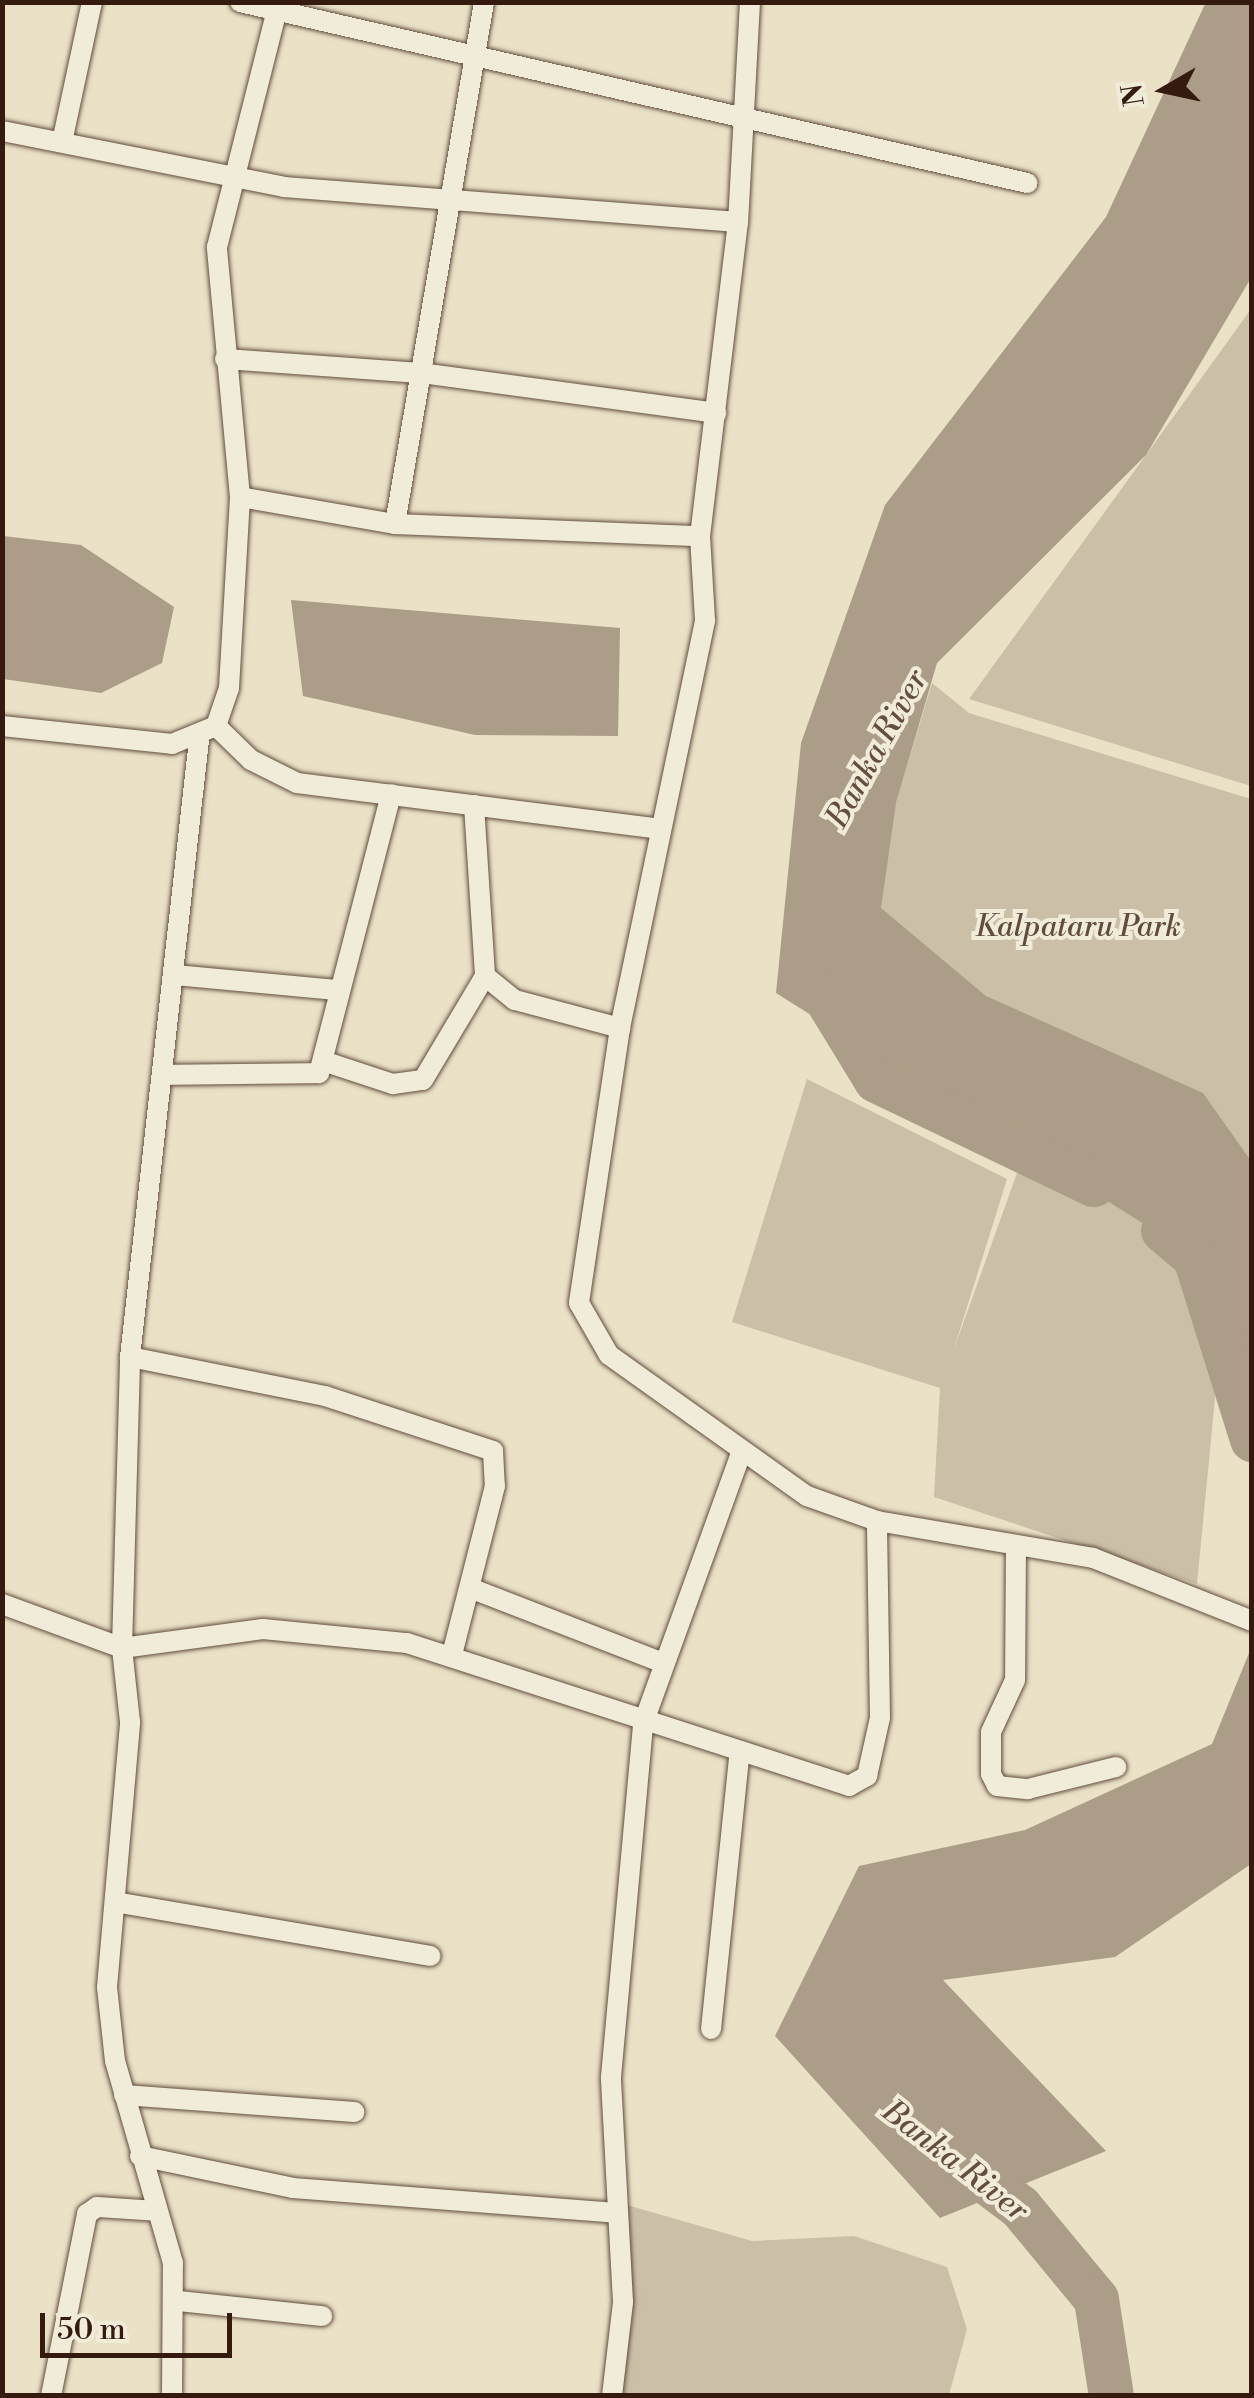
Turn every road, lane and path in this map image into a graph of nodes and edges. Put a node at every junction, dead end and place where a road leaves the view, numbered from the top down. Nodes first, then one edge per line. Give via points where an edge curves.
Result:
1 (92, 2) edge
2 (240, 2) edge
3 (484, 2) edge
4 (750, 2) edge
5 (277, 8) edge
6 (476, 51) junction
7 (747, 120) junction
8 (2, 131) edge
9 (62, 142) junction
10 (236, 177) junction
11 (1027, 184) dead end
12 (451, 204) junction
13 (738, 222) junction
14 (225, 359) junction
15 (421, 373) junction
16 (716, 413) junction
17 (240, 497) junction
18 (395, 524) junction
19 (700, 536) junction
20 (2, 726) edge
21 (216, 726) junction
22 (200, 740) junction
23 (391, 794) junction
24 (474, 805) junction
25 (659, 829) junction
26 (174, 975) junction
27 (485, 976) junction
28 (337, 990) junction
29 (620, 1028) junction
30 (326, 1062) junction
31 (163, 1074) junction
32 (130, 1356) junction
33 (740, 1456) junction
34 (876, 1521) junction
35 (1016, 1546) junction
36 (470, 1588) junction
37 (2, 1604) edge
38 (1252, 1621) edge
39 (122, 1648) junction
40 (452, 1655) junction
41 (663, 1663) junction
42 (643, 1724) junction
43 (739, 1756) junction
44 (1116, 1767) dead end
45 (116, 1902) junction
46 (430, 1956) dead end
47 (711, 2028) dead end
48 (124, 2096) junction
49 (354, 2112) dead end
50 (140, 2156) junction
51 (157, 2211) junction
52 (616, 2213) junction
53 (179, 2301) junction
54 (322, 2316) dead end
55 (51, 2396) edge
56 (172, 2396) edge
57 (612, 2396) edge

1 - 9 street
2 - 5 street
3 - 6 street
4 - 7 street
5 - 6 street
5 - 10 street
6 - 7 street
6 - 12 street
7 - 11 street
7 - 13 street
8 - 9 street
9 - 10 street
10 - 12 street
10 - 14 street via 217,247
12 - 13 street
12 - 15 street
13 - 16 street
14 - 15 street
14 - 17 street
15 - 16 street
15 - 18 street
16 - 19 street
17 - 18 street
17 - 21 street via 229,688
18 - 19 street
19 - 25 street via 705,621
20 - 22 street
21 - 22 street
21 - 23 street via 251,760 298,783
22 - 26 street
23 - 24 street
23 - 28 street
24 - 25 street
24 - 27 street
25 - 29 street
26 - 28 street
26 - 31 street
27 - 29 street via 515,1000
27 - 30 street via 424,1080 393,1084
28 - 30 street
29 - 33 street via 579,1303 609,1355
30 - 31 street via 309,1078
31 - 32 street
32 - 36 street via 325,1396 493,1450 496,1486
32 - 39 street
33 - 34 street via 807,1496
33 - 41 street
34 - 35 street
34 - 43 street via 882,1689 867,1776 828,1785
35 - 38 street via 1093,1558
35 - 44 street via 1015,1680 991,1732 991,1774 998,1786 1028,1789
36 - 40 street
36 - 41 street
37 - 39 street
39 - 40 street via 337,1629
39 - 45 street via 130,1722
40 - 42 street
41 - 42 street
42 - 43 street
42 - 52 street via 610,2077
43 - 47 street
45 - 46 street
45 - 48 street via 106,1986
48 - 49 street
48 - 50 street
50 - 51 street
50 - 52 street via 293,2188
51 - 53 street
51 - 55 street via 111,2206 87,2214
52 - 57 street via 624,2302
53 - 54 street
53 - 56 street

